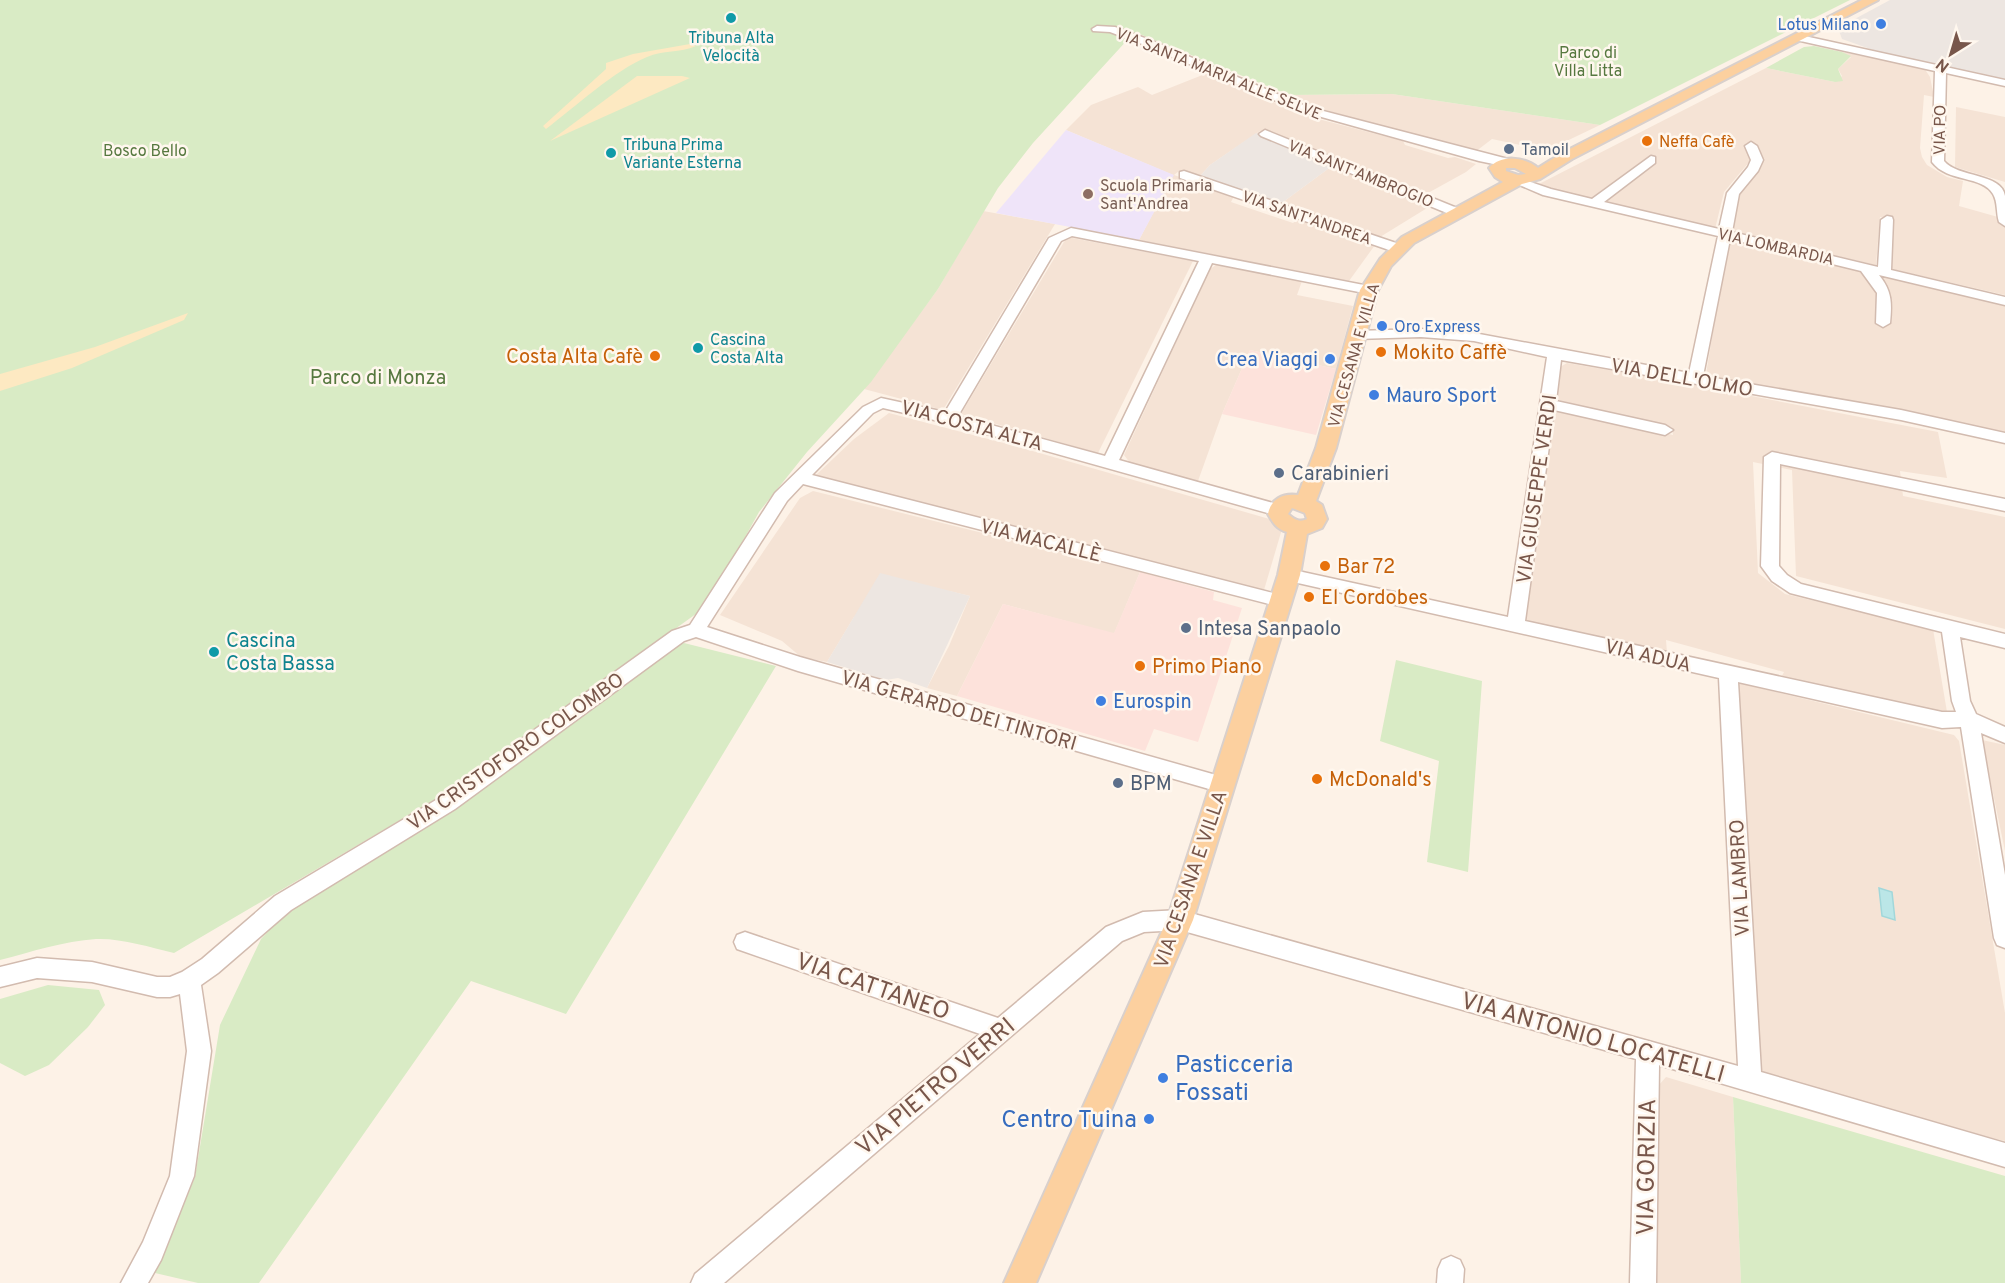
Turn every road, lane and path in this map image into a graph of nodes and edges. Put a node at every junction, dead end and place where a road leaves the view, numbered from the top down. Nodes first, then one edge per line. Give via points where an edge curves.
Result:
1 (1872, 0) edge
2 (1825, 25) junction
3 (1097, 29) dead end
4 (1805, 35) junction
5 (1840, 42) junction
6 (1861, 52) junction
7 (1941, 69) junction
8 (2005, 83) edge
9 (1265, 134) dead end
10 (1751, 146) dead end
11 (1651, 160) dead end
12 (1515, 173) junction
13 (1184, 175) dead end
14 (1594, 204) junction
15 (1458, 213) junction
16 (1887, 220) dead end
17 (2005, 222) edge
18 (1724, 234) junction
19 (1397, 248) junction
20 (1207, 259) junction
21 (1866, 268) junction
22 (1884, 272) junction
23 (1369, 290) junction
24 (2005, 301) edge
25 (1884, 323) dead end
26 (1356, 335) junction
27 (1555, 354) junction
28 (1695, 379) junction
29 (1547, 404) junction
30 (950, 418) junction
31 (1665, 430) dead end
32 (2005, 438) edge
33 (1110, 463) junction
34 (801, 478) junction
35 (1305, 503) junction
36 (2005, 505) edge
37 (1278, 510) junction
38 (1298, 528) junction
39 (1289, 575) junction
40 (1281, 601) junction
41 (1516, 625) junction
42 (1950, 627) junction
43 (696, 630) junction
44 (2005, 641) edge
45 (1728, 673) junction
46 (1969, 719) junction
47 (2005, 735) edge
48 (1223, 785) junction
49 (1180, 920) junction
50 (2005, 938) edge
51 (745, 942) dead end
52 (0, 977) edge
53 (189, 980) junction
54 (1001, 1030) junction
55 (1648, 1051) junction
56 (1750, 1082) junction
57 (2005, 1155) edge
58 (134, 1283) edge
59 (704, 1283) edge
60 (1020, 1283) edge
61 (1643, 1283) edge

1 - 2 main road, VIA CESANA E VILLA
2 - 4 main road, VIA CESANA E VILLA
2 - 5 street
3 - 12 street, VIA SANTA MARIA ALLE SELVE via 1111,29 1146,42 1304,109 1479,157
4 - 5 street
4 - 6 street
4 - 12 main road, VIA CESANA E VILLA via 1567,156
5 - 6 street
6 - 7 street
7 - 8 street
7 - 17 street, VIA PO via 1938,162 1947,171 1996,189
9 - 15 street, VIA SANT'AMBROGIO
10 - 18 street via 1757,160 1733,193
11 - 14 street
12 - 14 street, VIA LOMBARDIA via 1546,192
12 - 15 main road, VIA CESANA E VILLA via 1492,194
13 - 19 street, VIA SANT'ANDREA
14 - 18 street, VIA LOMBARDIA
15 - 19 main road, VIA CESANA E VILLA
16 - 22 street
18 - 21 street, VIA LOMBARDIA
18 - 28 street
19 - 23 main road, VIA CESANA E VILLA via 1379,269
20 - 23 street
20 - 30 street via 1071,232 1056,238
20 - 33 street
21 - 22 street, VIA LOMBARDIA
21 - 25 street via 1887,299
22 - 24 street, VIA LOMBARDIA
23 - 26 main road, VIA CESANA E VILLA
26 - 27 street, VIA DELL'OLMO via 1447,334
26 - 35 main road, VIA CESANA E VILLA via 1326,448
27 - 28 street, VIA DELL'OLMO
27 - 29 street, VIA GIUSEPPE VERDI
28 - 32 street, VIA DELL'OLMO
29 - 31 street
29 - 41 street, VIA GIUSEPPE VERDI
30 - 33 street, VIA COSTA ALTA
30 - 34 street, VIA COSTA ALTA via 881,403 868,410
33 - 37 street, VIA COSTA ALTA
34 - 40 street, VIA MACALLÈ
34 - 43 street, VIA COSTA ALTA via 781,497
35 - 37 main road via 1285,502
35 - 38 main road via 1315,510 1317,519 1310,526
36 - 42 street via 1772,457 1770,566 1774,575 1796,589
37 - 38 main road via 1284,523
38 - 39 main road, VIA CESANA E VILLA
39 - 40 main road, VIA CESANA E VILLA
39 - 41 street, VIA ADUA
40 - 48 main road, VIA CESANA E VILLA
41 - 45 street, VIA ADUA
42 - 44 street
42 - 46 street via 1961,701
43 - 48 street, VIA GERARDO DEI TINTORI via 798,664
43 - 53 street, VIA CRISTOFORO COLOMBO via 678,636 448,803 283,903
45 - 46 street, VIA ADUA via 1942,720
45 - 56 street, VIA LAMBRO
46 - 47 street, VIA ADUA
46 - 50 street
48 - 49 main road, VIA CESANA E VILLA
49 - 54 street, VIA PIETRO VERRI via 1143,922 1114,934
49 - 55 street, VIA ANTONIO LOCATELLI
49 - 60 main road, VIA CESANA E VILLA
51 - 54 street, VIA CATTANEO
52 - 53 street via 38,968 92,972 157,987
53 - 58 street via 199,1051 182,1176 152,1251
54 - 59 street, VIA PIETRO VERRI
55 - 56 street, VIA ANTONIO LOCATELLI
55 - 61 street, VIA GORIZIA
56 - 57 street, VIA ANTONIO LOCATELLI

